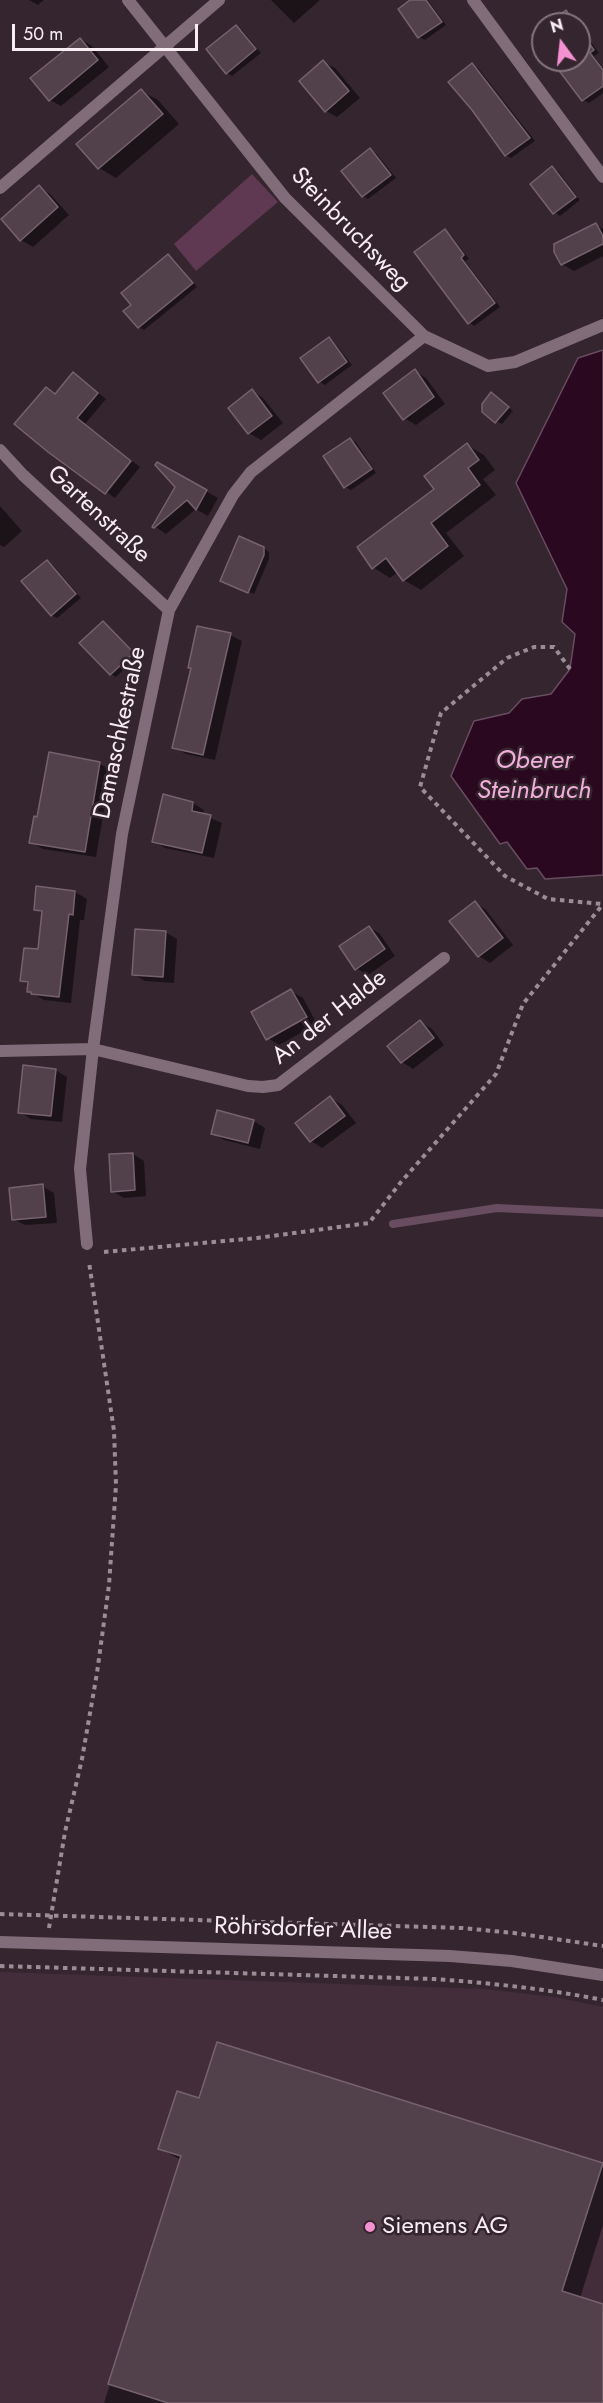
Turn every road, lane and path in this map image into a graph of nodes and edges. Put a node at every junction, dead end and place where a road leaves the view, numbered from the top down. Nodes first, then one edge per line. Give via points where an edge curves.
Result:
1 (128, 0) edge
2 (219, 0) edge
3 (473, 0) edge
4 (164, 46) junction
5 (603, 177) edge
6 (0, 188) edge
7 (603, 325) edge
8 (424, 336) junction
9 (0, 450) edge
10 (169, 610) junction
11 (570, 669) dead end
12 (603, 904) edge
13 (444, 957) dead end
14 (93, 1049) junction
15 (0, 1051) edge
16 (87, 1249) junction
17 (0, 1914) edge
18 (52, 1916) junction
19 (0, 1942) edge
20 (46, 1943) junction
21 (603, 1946) edge
22 (0, 1966) edge
23 (603, 1974) edge
24 (603, 2000) edge

1 - 4 street, Steinbruchsweg
2 - 4 street
3 - 5 street
4 - 6 street
4 - 8 street, Steinbruchsweg via 285,198
7 - 8 street, Steinbruchsweg via 515,362 488,366
8 - 10 street, Damaschkestraße via 251,472 233,495
9 - 10 street, Gartenstraße
10 - 14 street, Damaschkestraße via 122,834
11 - 12 path via 554,647 534,647 507,658 441,713 420,787 505,876 548,899
12 - 16 path via 523,1004 496,1074 369,1223 288,1235
13 - 14 street, An der Halde via 278,1085 248,1086
14 - 15 street, An der Halde
14 - 16 street, Damaschkestraße via 80,1169
16 - 18 path via 114,1431 116,1485 109,1585 97,1673
17 - 18 path
18 - 20 path
18 - 21 path via 462,1928
19 - 20 street, Röhrsdorfer Allee
20 - 23 street, Röhrsdorfer Allee via 450,1956
22 - 24 path via 434,1979

